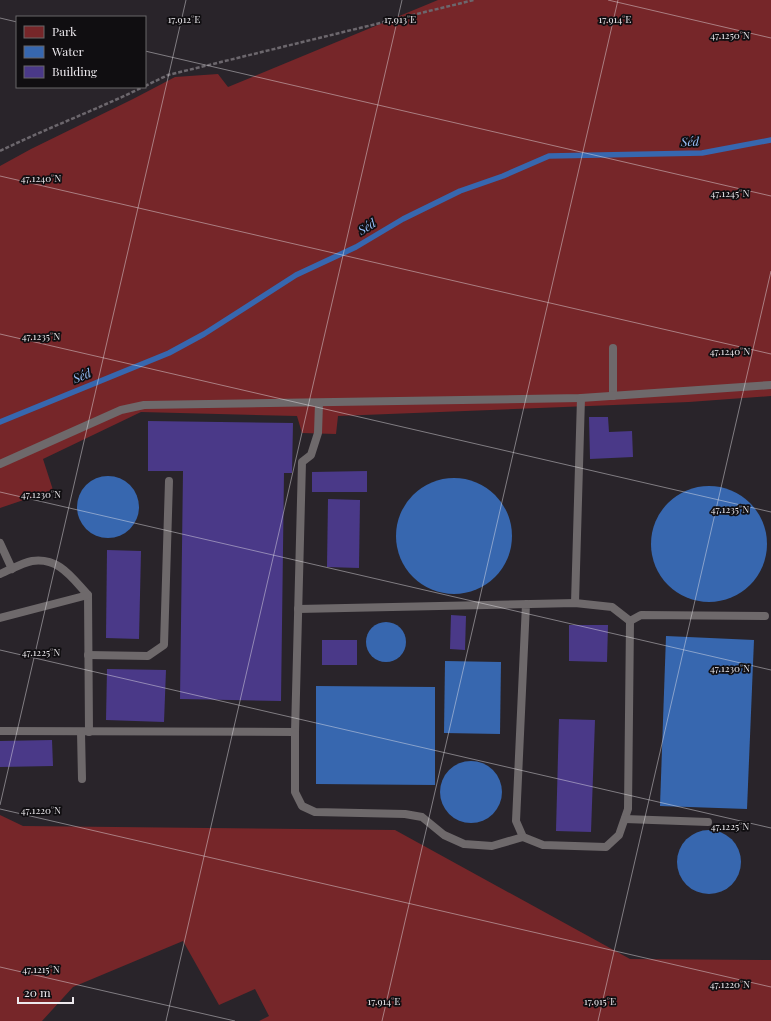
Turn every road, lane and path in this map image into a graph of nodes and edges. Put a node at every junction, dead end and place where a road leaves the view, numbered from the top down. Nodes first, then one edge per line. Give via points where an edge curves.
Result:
1 (474, 0) edge
2 (146, 86) edge
3 (142, 88) edge
4 (0, 151) edge
5 (612, 348) dead end
6 (771, 385) edge
7 (613, 396) junction
8 (581, 398) junction
9 (319, 403) junction
10 (0, 464) edge
11 (169, 481) dead end
12 (0, 543) edge
13 (12, 569) junction
14 (0, 574) edge
15 (88, 595) junction
16 (575, 603) junction
17 (526, 604) junction
18 (298, 609) junction
19 (765, 616) dead end
20 (0, 618) edge
21 (630, 621) junction
22 (88, 655) junction
23 (0, 731) edge
24 (85, 732) junction
25 (295, 732) junction
26 (82, 779) dead end
27 (625, 819) junction
28 (708, 822) dead end
29 (523, 837) junction

1 - 2 path via 168,75
3 - 4 path
5 - 7 lane
6 - 7 lane
7 - 8 lane
8 - 9 lane
8 - 16 lane
9 - 10 lane via 144,405 121,410
9 - 18 lane via 318,433 311,455 302,462
11 - 22 lane via 164,645 148,656
12 - 13 lane
13 - 14 lane
13 - 15 lane via 32,561 50,561 63,568
15 - 20 lane
15 - 22 lane
16 - 17 lane
16 - 21 lane via 612,607
17 - 18 lane
17 - 29 lane via 516,821
18 - 25 lane
19 - 21 lane via 641,615
21 - 27 lane via 628,809
22 - 24 lane
23 - 24 lane
24 - 25 lane
24 - 26 lane
25 - 29 lane via 295,792 302,806 314,812 405,814 422,817 444,834 464,844 492,846
27 - 28 lane
27 - 29 lane via 619,835 606,847 543,845

